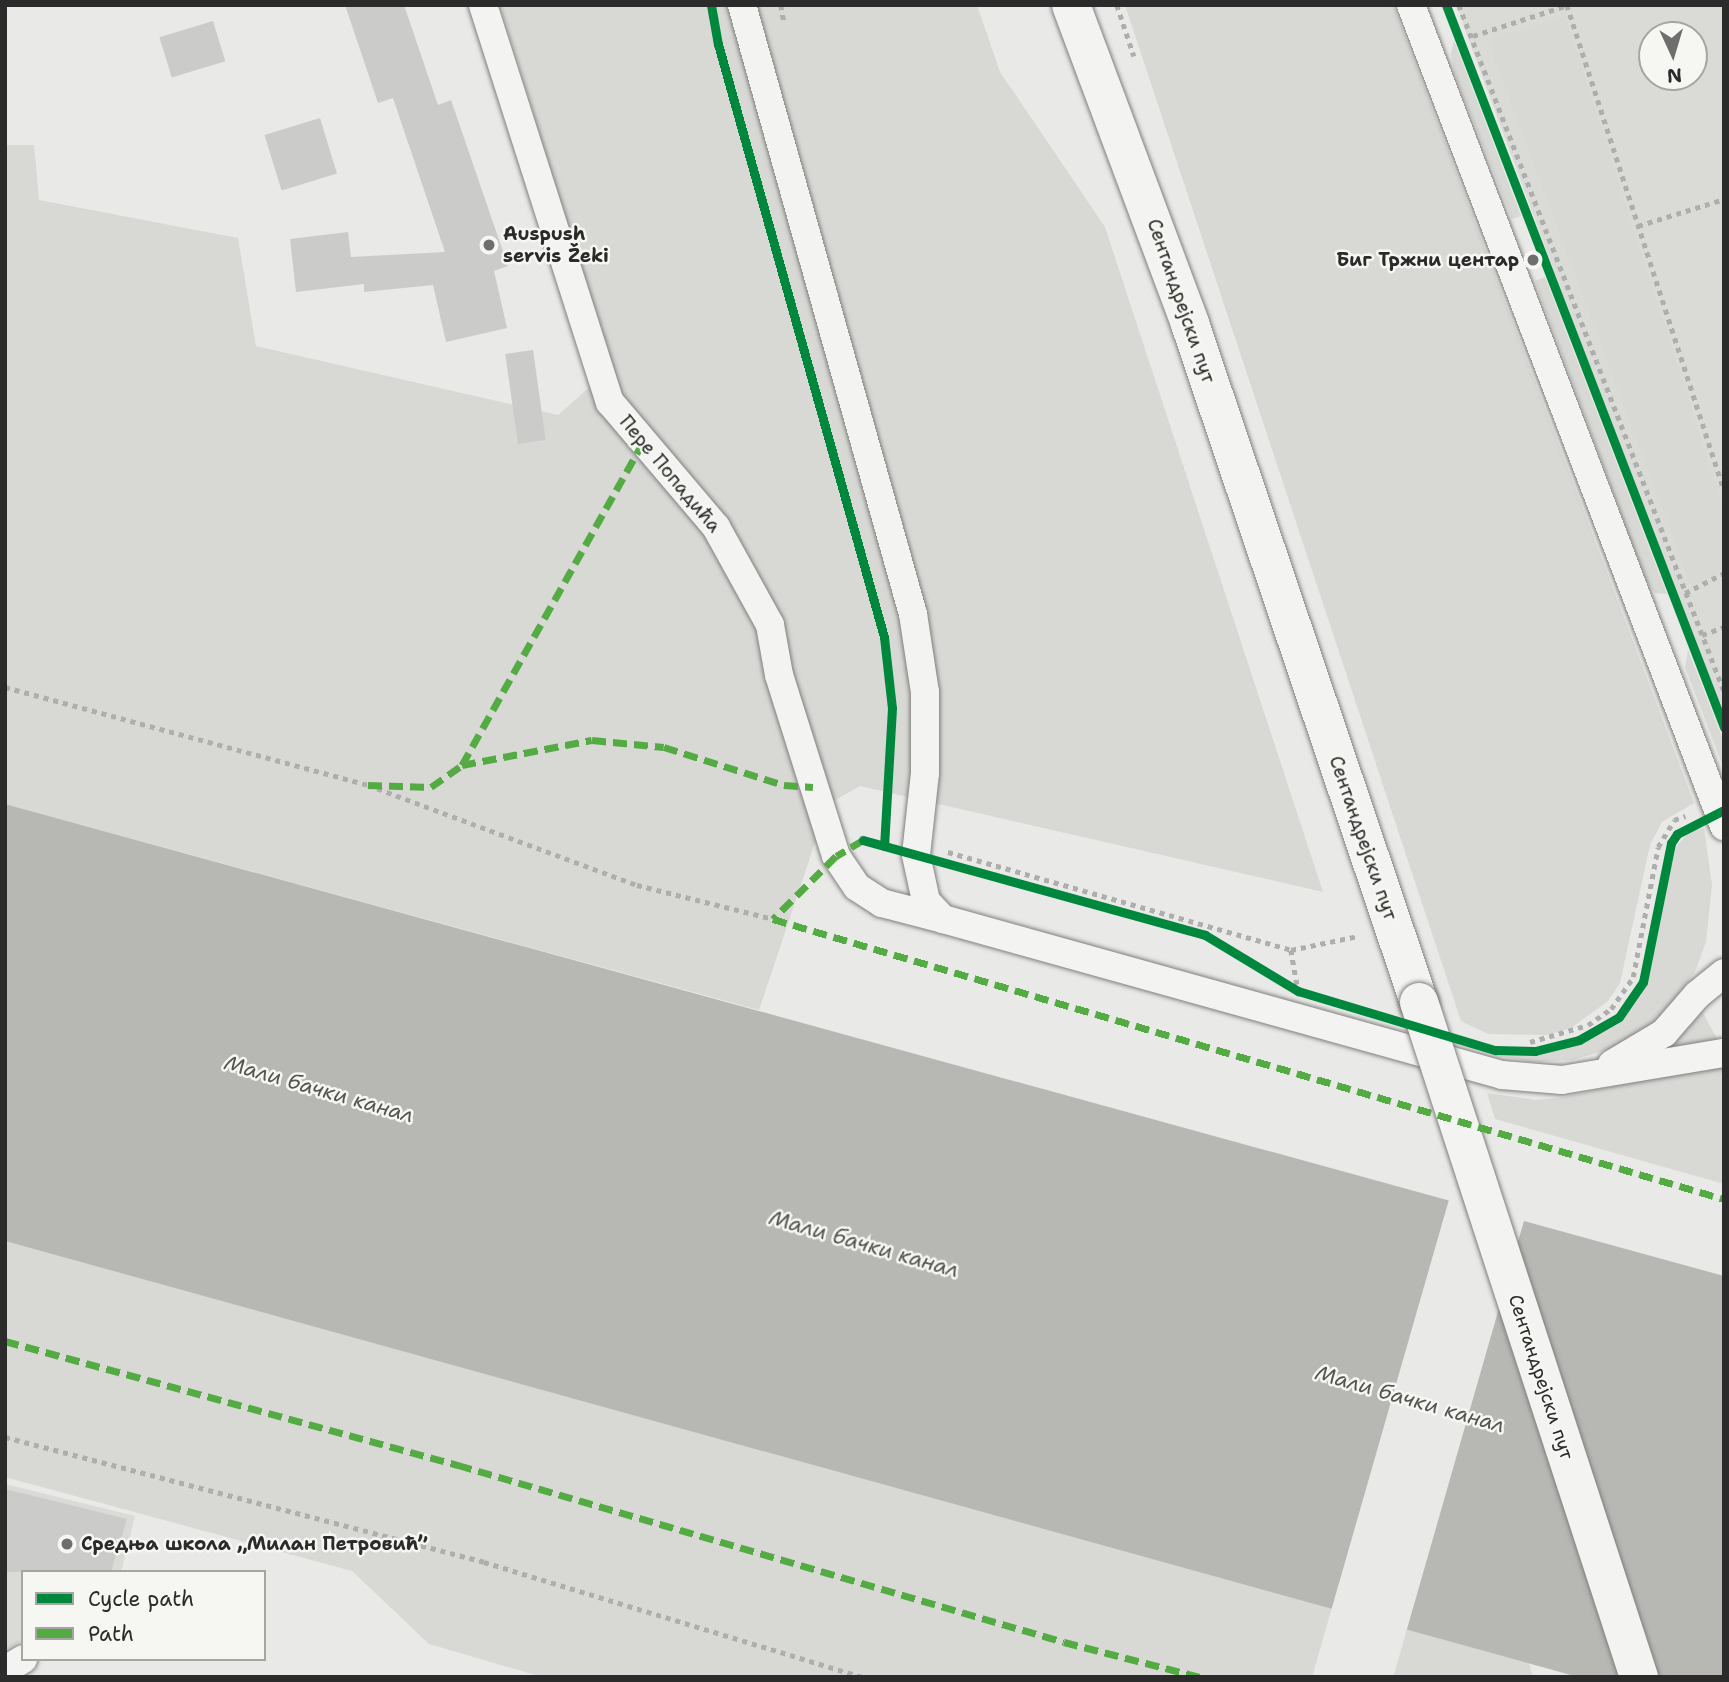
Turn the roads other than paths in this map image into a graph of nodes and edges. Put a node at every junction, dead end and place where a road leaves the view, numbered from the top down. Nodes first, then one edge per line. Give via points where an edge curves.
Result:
1 (483, 5) edge
2 (742, 5) edge
3 (1071, 5) edge
4 (1411, 5) edge
5 (1721, 814) edge
6 (943, 919) junction
7 (1724, 973) edge
8 (1724, 1053) edge
9 (1601, 1070) junction
10 (21, 1660) edge
11 (5, 1670) edge
12 (1639, 1677) edge

1 - 6 street, Пере Попадића via 610,401 716,527 770,625 779,675 836,856 857,887 882,903
2 - 6 street via 913,614 925,692 925,773 916,849 926,901
3 - 12 main road, Сентандрејски пут, bridge via 1190,324 1419,1002
4 - 5 street
6 - 9 street, Пере Попадића via 1502,1075 1562,1080
7 - 9 street via 1697,995 1664,1033
8 - 9 street
10 - 11 street

